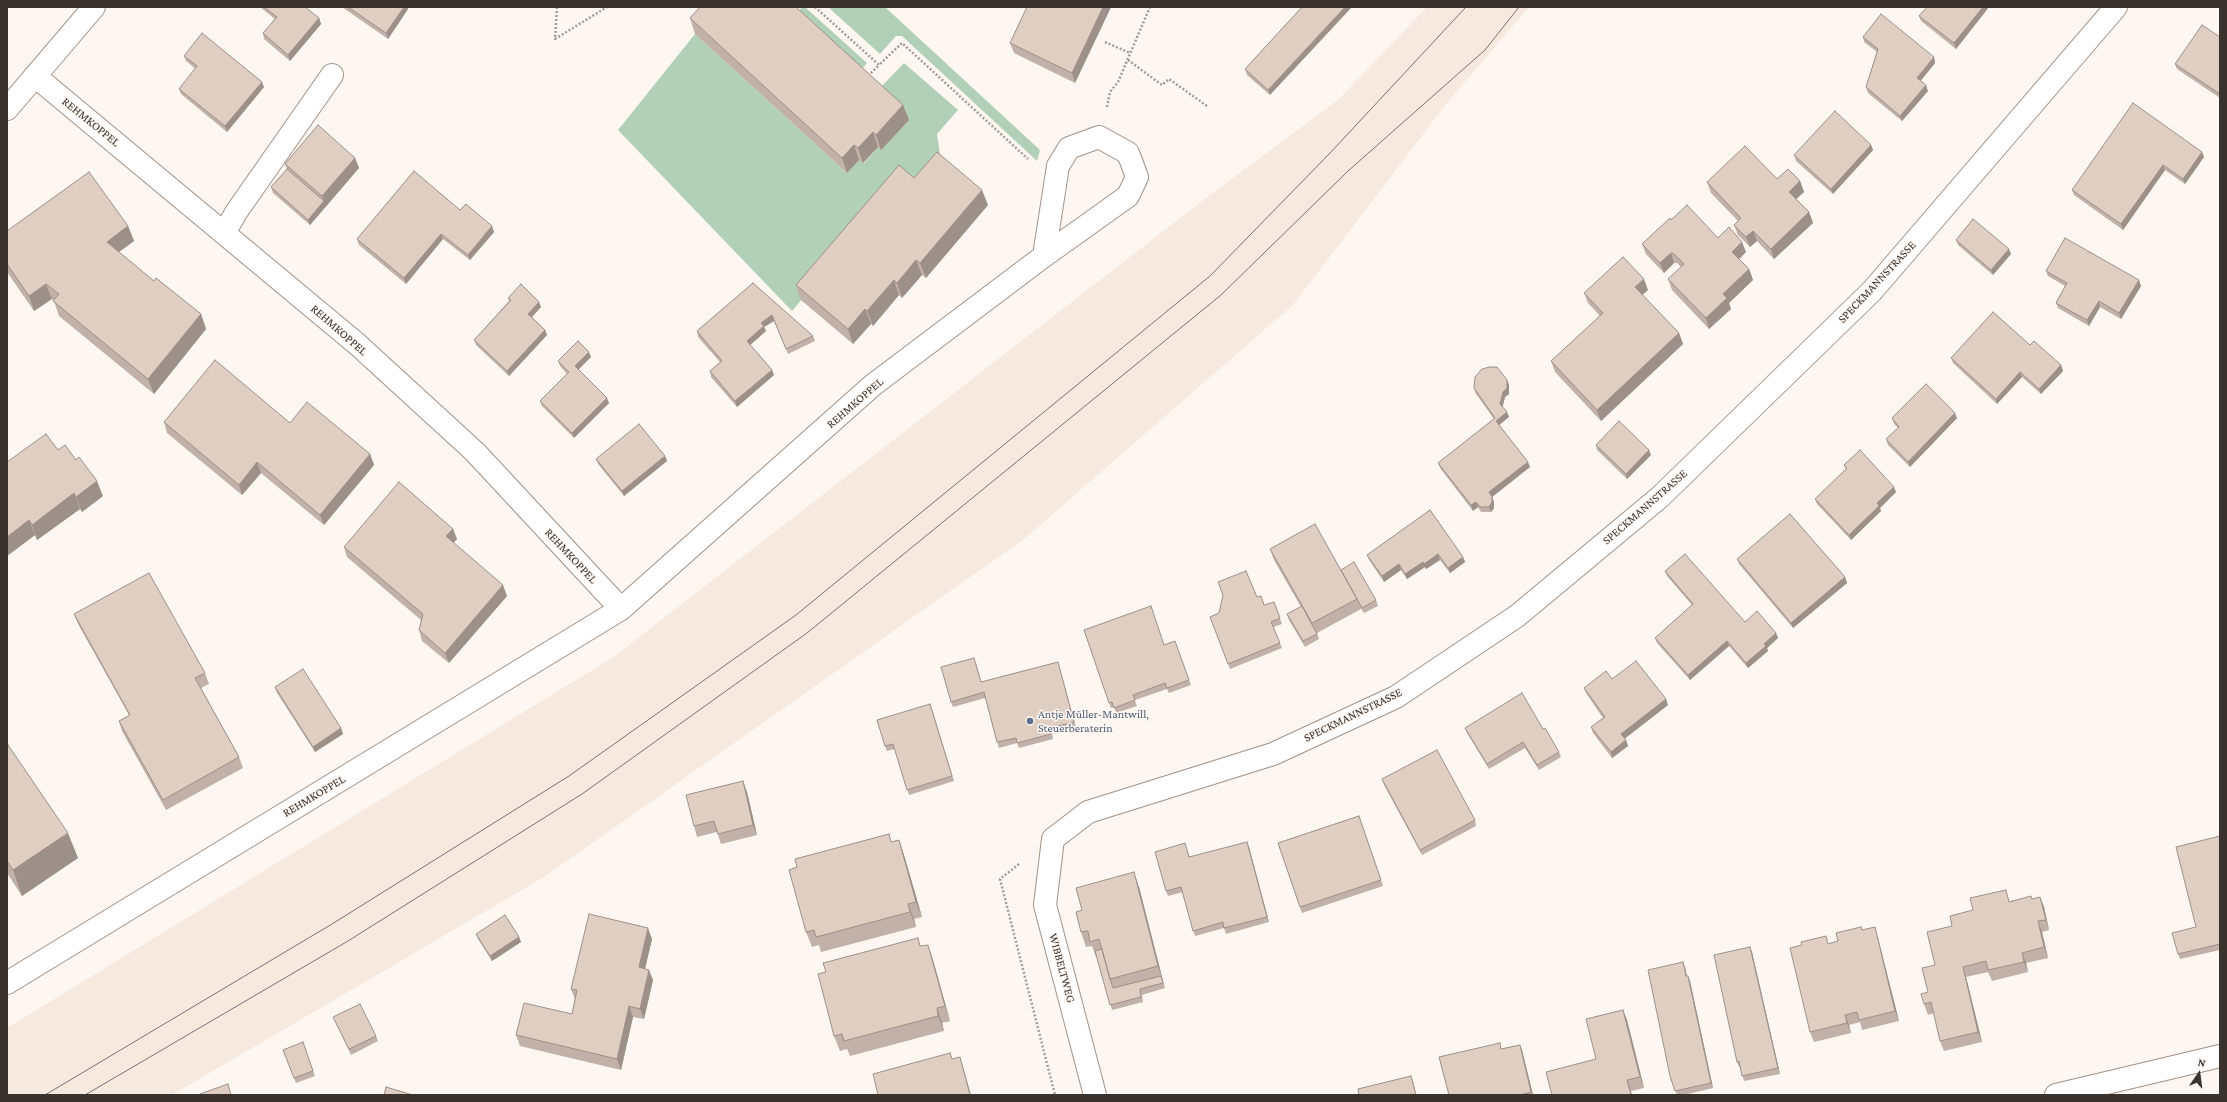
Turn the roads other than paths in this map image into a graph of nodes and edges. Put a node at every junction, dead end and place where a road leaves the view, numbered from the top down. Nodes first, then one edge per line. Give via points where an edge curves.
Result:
1 (94, 7) edge
2 (2116, 7) edge
3 (332, 75) dead end
4 (35, 76) junction
5 (7, 109) edge
6 (224, 233) junction
7 (1044, 256) junction
8 (621, 609) junction
9 (1053, 840) joint
10 (7, 983) edge
11 (2220, 1056) edge
12 (1095, 1095) edge
13 (2056, 1095) edge

1 - 4 street
2 - 9 street, SPECKMANNSTRASSE via 1872,291 1660,498 1516,616 1396,697 1273,754 1088,812
3 - 6 street
4 - 5 street
4 - 6 street, REHMKOPPEL
6 - 8 street, REHMKOPPEL via 357,344 475,452
7 - 7 street, REHMKOPPEL via 1128,196 1137,177 1128,153 1099,137 1069,148 1058,166
7 - 8 street, REHMKOPPEL via 873,385
8 - 10 street, REHMKOPPEL
9 - 12 street, WIBBELTWEG via 1045,906
11 - 13 street

